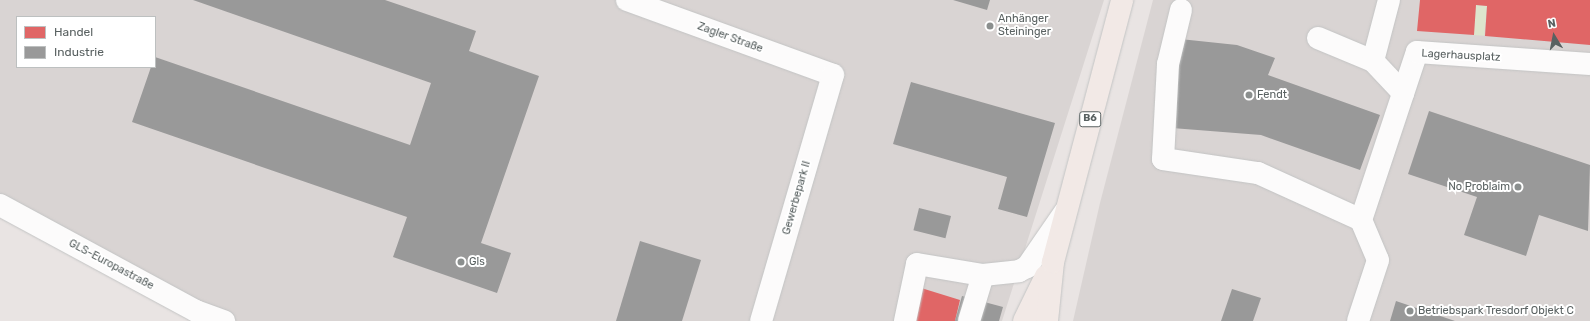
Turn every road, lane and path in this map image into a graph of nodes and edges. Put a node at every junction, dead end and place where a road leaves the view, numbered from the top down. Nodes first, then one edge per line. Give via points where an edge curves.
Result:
1 (627, 0) edge
2 (1122, 0) edge
3 (1389, 0) edge
4 (1181, 10) dead end
5 (1318, 38) dead end
6 (1373, 61) junction
7 (1590, 64) edge
8 (834, 75) joint
9 (1403, 93) junction
10 (0, 205) edge
11 (1066, 211) junction
12 (1361, 220) junction
13 (1053, 262) junction
14 (983, 275) junction
15 (224, 321) edge
16 (761, 321) edge
17 (905, 321) edge
18 (969, 321) edge
19 (1024, 321) edge
20 (1047, 321) edge
21 (1358, 321) edge

1 - 8 street, Zagler Straße
2 - 11 main road, B6
3 - 6 street
4 - 12 street via 1168,64 1163,159 1258,173
5 - 6 street
6 - 9 street
7 - 9 street, Lagerhausplatz via 1417,52
8 - 16 street, Gewerbepark II
9 - 12 street
10 - 15 street, GLS-Europastraße via 196,311
11 - 13 main road, B6
11 - 14 street via 1027,267 1012,272
12 - 21 street via 1378,260
13 - 19 main road, B6
13 - 20 main road, B6
14 - 17 street via 917,264
14 - 18 street

